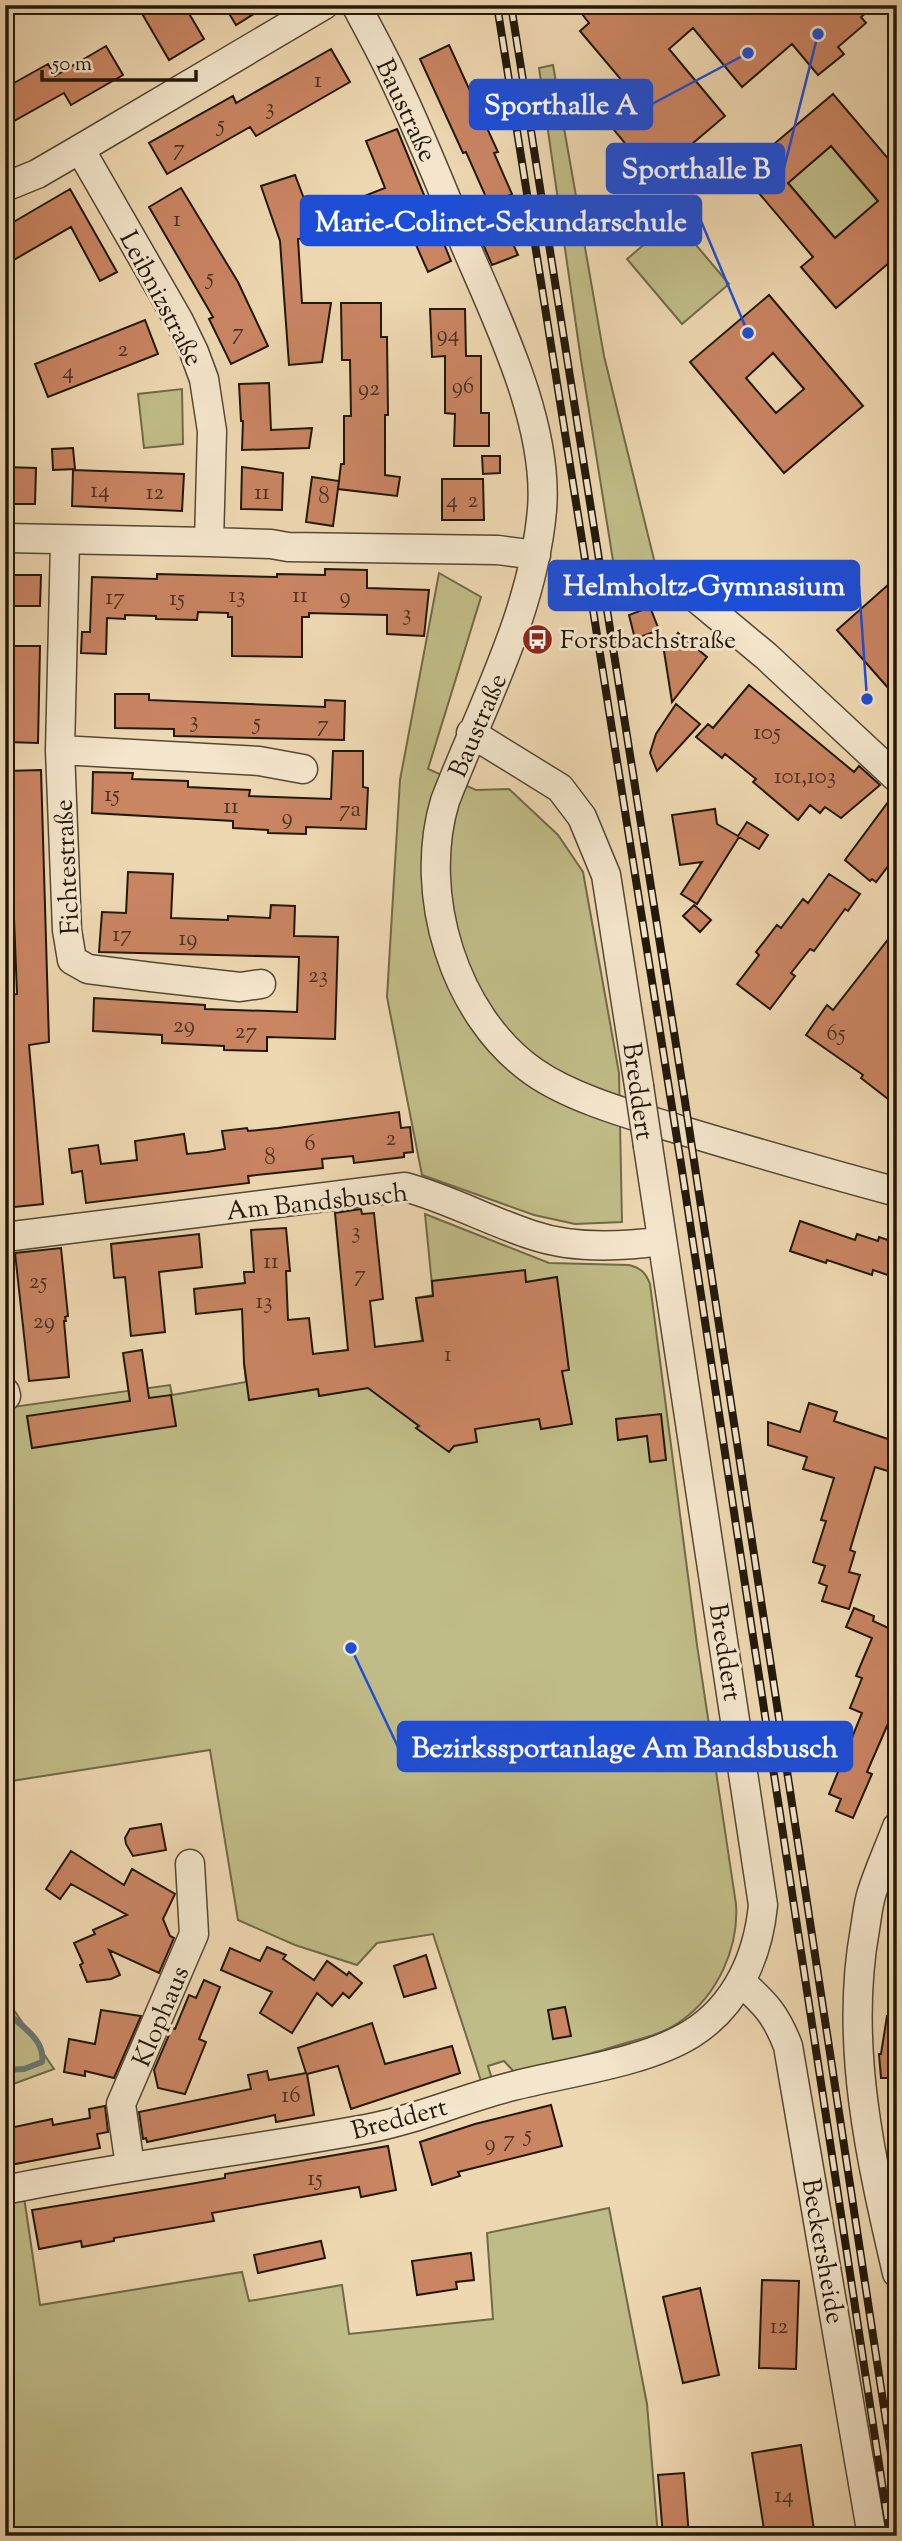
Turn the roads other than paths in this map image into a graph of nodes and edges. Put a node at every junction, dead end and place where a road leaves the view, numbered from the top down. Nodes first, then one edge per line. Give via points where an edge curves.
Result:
1 (324, 5) edge
2 (356, 5) edge
3 (80, 149) junction
4 (5, 187) edge
5 (5, 538) edge
6 (65, 541) junction
7 (209, 542) junction
8 (536, 555) junction
9 (683, 587) dead end
10 (471, 733) junction
11 (60, 750) junction
12 (303, 769) dead end
13 (897, 778) edge
14 (261, 984) dead end
15 (897, 1192) edge
16 (5, 1237) edge
17 (662, 1241) junction
18 (897, 1827) edge
19 (190, 1864) dead end
20 (741, 1982) junction
21 (130, 2166) junction
22 (5, 2190) edge
23 (897, 2273) edge
24 (872, 2536) edge

1 - 3 street
2 - 8 street, Baustraße via 411,115 527,401 542,474
3 - 4 street
3 - 7 street, Leibnizstraße via 179,321 204,379 212,431
5 - 6 street
6 - 7 street
6 - 11 street, Fichtestraße
7 - 8 street
8 - 10 street, Baustraße via 520,617
9 - 13 street via 766,656
10 - 15 street, Baustraße via 443,809 437,896 450,960 499,1039 535,1072 618,1111
10 - 17 street, Breddert, bridge via 560,788 582,817 606,875
11 - 12 street via 259,761
11 - 14 street, Fichtestraße via 72,960 88,969 151,978 240,987
16 - 17 street, Am Bandsbusch via 405,1187 567,1244 630,1246
17 - 20 street, Breddert via 763,1905 750,1964
18 - 23 street via 872,1893 857,2000 858,2060 880,2200
19 - 21 street, Klophaus via 194,1934 121,2104
20 - 21 street, Breddert via 691,2034 647,2054 502,2089 368,2129
20 - 24 street, Beckersheide via 767,2006 788,2046
21 - 22 street, Breddert

